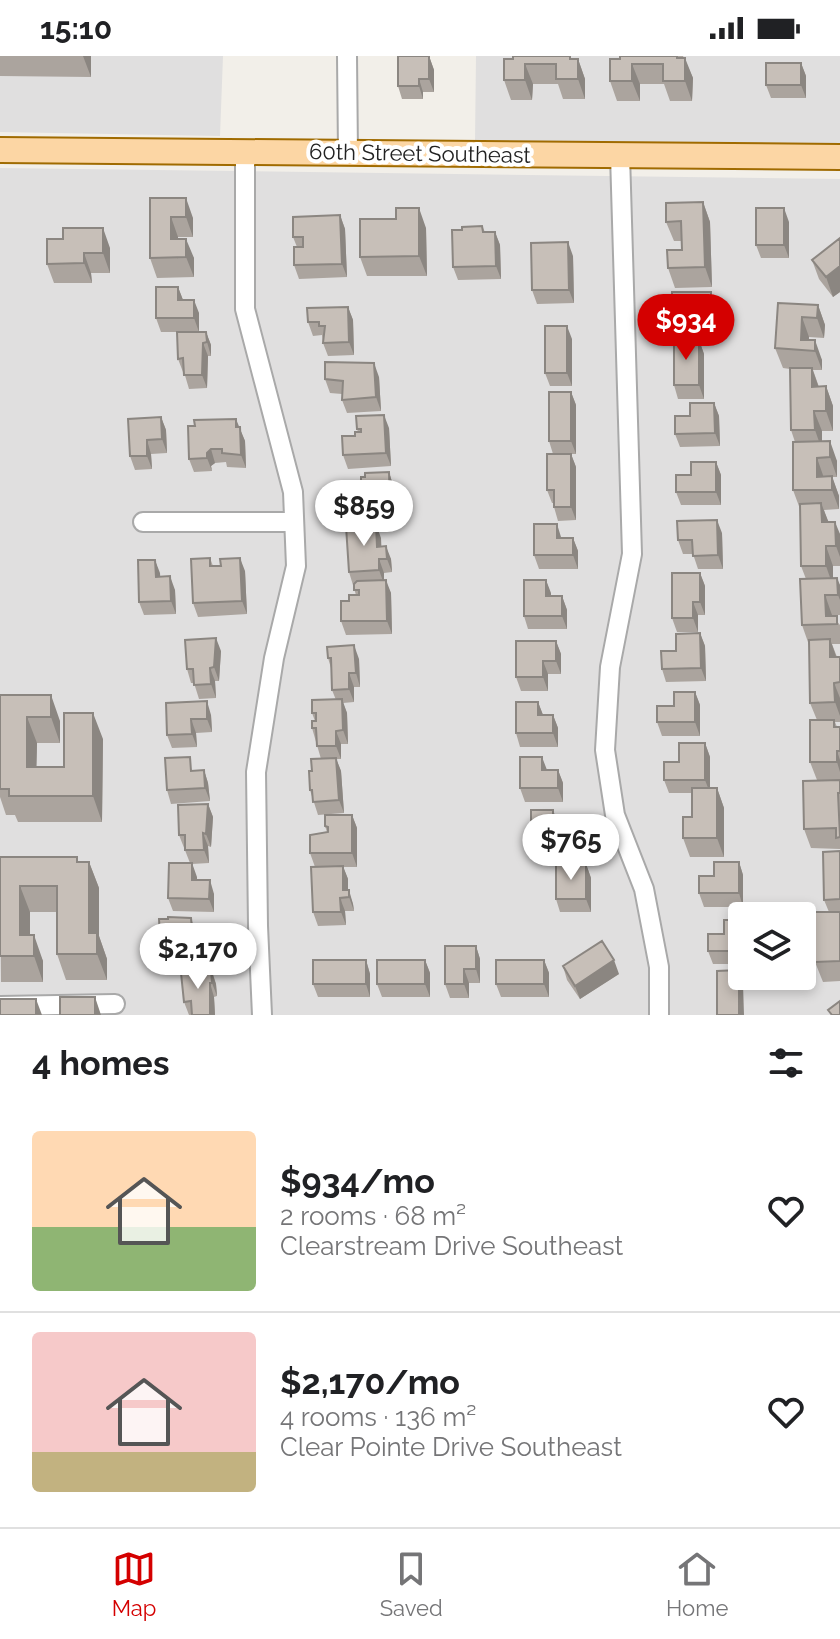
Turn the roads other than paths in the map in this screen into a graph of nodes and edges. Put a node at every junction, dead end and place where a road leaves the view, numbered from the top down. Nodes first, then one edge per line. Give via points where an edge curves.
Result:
1 (347, 56) edge
2 (0, 150) edge
3 (245, 152) junction
4 (348, 153) junction
5 (620, 155) junction
6 (840, 157) edge
7 (143, 522) dead end
8 (294, 522) junction
9 (115, 1004) dead end
10 (0, 1006) edge
11 (262, 1015) edge
12 (659, 1015) edge

1 - 4 street
2 - 3 main road, 60th Street Southeast
3 - 4 main road, 60th Street Southeast
3 - 8 street via 245,309 293,492
4 - 5 main road, 60th Street Southeast
5 - 6 main road, 60th Street Southeast
5 - 12 street via 632,554 610,667 605,750 615,815 644,889 659,967
7 - 8 street
8 - 11 street via 296,566 274,658 256,772
9 - 10 street

